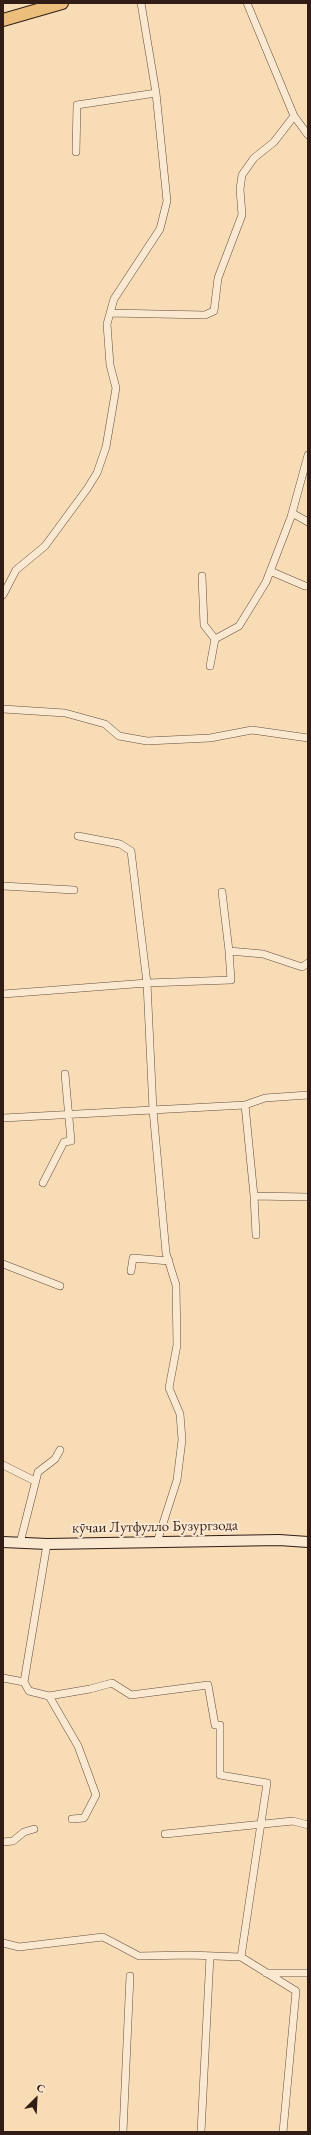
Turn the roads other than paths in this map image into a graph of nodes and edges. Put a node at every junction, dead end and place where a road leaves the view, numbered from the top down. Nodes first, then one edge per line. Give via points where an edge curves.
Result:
1 (62, 3) edge
2 (141, 3) edge
3 (247, 3) edge
4 (3, 20) edge
5 (156, 93) junction
6 (294, 116) junction
7 (308, 135) edge
8 (76, 152) dead end
9 (110, 313) junction
10 (308, 455) edge
11 (292, 513) junction
12 (308, 522) edge
13 (270, 571) junction
14 (202, 576) dead end
15 (305, 586) dead end
16 (3, 595) edge
17 (215, 639) junction
18 (210, 666) dead end
19 (3, 709) edge
20 (308, 738) edge
21 (78, 836) dead end
22 (3, 886) edge
23 (74, 890) dead end
24 (222, 892) dead end
25 (228, 950) junction
26 (308, 963) edge
27 (147, 982) junction
28 (3, 994) edge
29 (65, 1074) dead end
30 (308, 1095) edge
31 (245, 1105) junction
32 (153, 1110) junction
33 (68, 1114) junction
34 (3, 1118) edge
35 (42, 1183) dead end
36 (254, 1196) junction
37 (308, 1197) edge
38 (256, 1235) dead end
39 (169, 1261) junction
40 (3, 1264) edge
41 (131, 1271) dead end
42 (60, 1286) dead end
43 (60, 1450) dead end
44 (3, 1465) edge
45 (35, 1481) junction
46 (3, 1542) edge
47 (157, 1542) junction
48 (308, 1542) edge
49 (20, 1543) junction
50 (47, 1544) junction
51 (3, 1678) edge
52 (24, 1682) junction
53 (49, 1696) junction
54 (72, 1819) dead end
55 (261, 1823) junction
56 (308, 1825) edge
57 (34, 1829) dead end
58 (165, 1834) dead end
59 (3, 1842) edge
60 (3, 1943) edge
61 (210, 1956) junction
62 (241, 1957) junction
63 (266, 1973) junction
64 (308, 1973) edge
65 (130, 1976) dead end
66 (123, 2132) edge
67 (201, 2132) edge
68 (283, 2132) edge

1 - 4 main road
2 - 5 street
3 - 6 street
5 - 8 street via 76,106
5 - 9 street via 165,208 160,229 114,298
6 - 7 street
6 - 9 street via 274,142 254,158 242,175 242,215 218,278 214,311 205,315
9 - 16 street via 107,324 110,365 116,388 106,447 87,489 44,546 16,570
10 - 11 street
11 - 12 street
11 - 13 street
13 - 15 street
13 - 17 street via 239,626
14 - 17 street via 204,625
17 - 18 street
19 - 20 street via 65,713 105,724 119,736 146,741 210,738 252,730
21 - 27 street via 120,844 131,850
22 - 23 street
24 - 25 street
25 - 26 street via 264,954 302,967
25 - 27 street via 231,980
27 - 28 street
27 - 32 street
29 - 33 street
30 - 31 street via 265,1098
31 - 32 street
31 - 36 street
32 - 33 street
32 - 39 street via 166,1253
33 - 34 street
33 - 35 street via 71,1141 64,1142
36 - 37 street
36 - 38 street
39 - 41 street via 133,1258
39 - 47 street via 176,1285 177,1345 169,1388 180,1414 182,1440 177,1480
40 - 42 street
43 - 45 street via 55,1459 38,1472
44 - 45 street
45 - 49 street
46 - 49 main road, кӯчаи Лутфулло Бузургзода
47 - 48 main road, кӯчаи Лутфулло Бузургзода
47 - 50 main road, кӯчаи Лутфулло Бузургзода
49 - 50 main road, кӯчаи Лутфулло Бузургзода
50 - 52 street
51 - 52 street
52 - 53 street via 29,1692
53 - 54 street via 78,1746 96,1795 84,1818
53 - 55 street via 112,1683 131,1695 208,1685 214,1725 220,1725 220,1775 267,1783
55 - 56 street via 293,1821
55 - 58 street
55 - 62 street
57 - 59 street via 24,1832 13,1841
60 - 61 street via 19,1947 103,1937 139,1956
61 - 62 street
61 - 67 street
62 - 63 street
63 - 64 street
63 - 68 street via 296,1991
65 - 66 street

